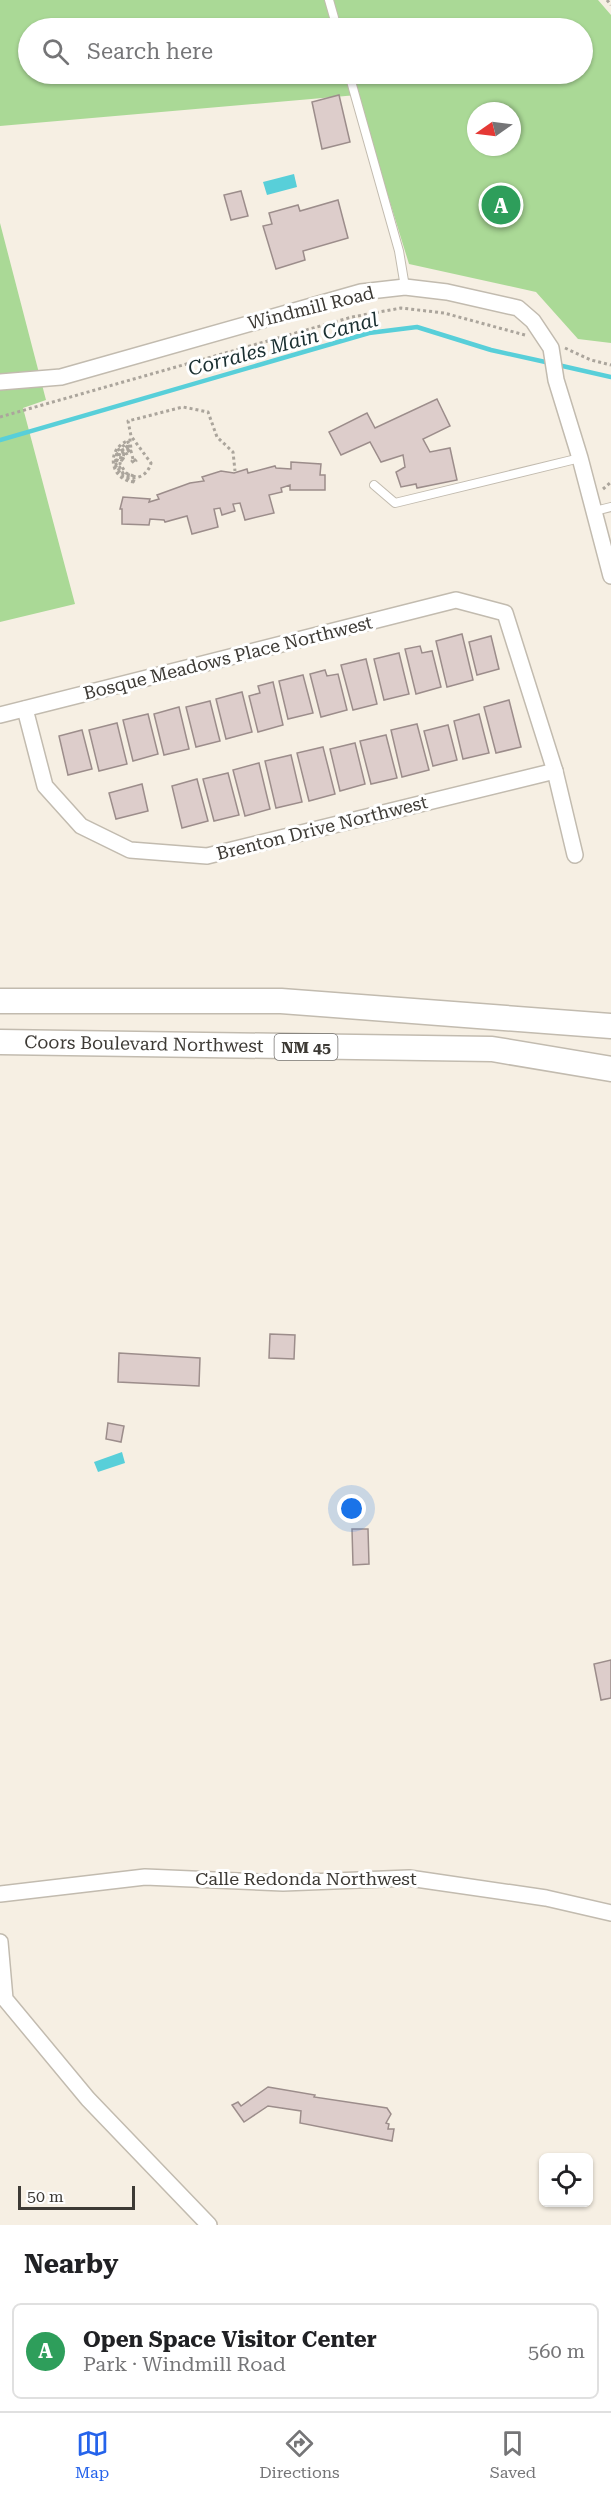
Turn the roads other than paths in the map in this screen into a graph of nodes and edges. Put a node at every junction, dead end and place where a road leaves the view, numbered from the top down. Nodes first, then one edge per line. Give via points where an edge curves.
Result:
1 (329, 0) edge
2 (334, 18) edge
3 (352, 84) edge
4 (405, 286) junction
5 (0, 382) edge
6 (580, 458) junction
7 (374, 484) dead end
8 (611, 507) edge
9 (595, 511) junction
10 (611, 576) edge
11 (25, 709) junction
12 (0, 715) edge
13 (555, 771) junction
14 (575, 855) dead end
15 (0, 1001) edge
16 (611, 1026) edge
17 (0, 1042) edge
18 (611, 1069) edge
19 (0, 1894) edge
20 (611, 1913) edge
21 (0, 1942) edge
22 (209, 2225) edge

1 - 2 lane
3 - 4 lane via 399,251
4 - 5 street, Windmill Road via 362,292 61,377
4 - 6 street, Windmill Road via 518,308 533,321 548,343
6 - 7 lane via 395,503
6 - 9 street, Windmill Road
8 - 9 lane
9 - 10 street, Windmill Road
11 - 12 street, Bosque Meadows Place Northwest
11 - 13 street, Brenton Drive Northwest via 45,786 81,826 130,850 207,856
11 - 13 street, Bosque Meadows Place Northwest via 456,600 506,614
13 - 14 street
15 - 16 main road via 281,1001
17 - 18 main road, Coors Boulevard Northwest / NM 45 via 492,1049
19 - 20 street, Calle Redonda Northwest via 145,1877 283,1883 409,1878 546,1898
21 - 22 street via 4,1999 88,2100

